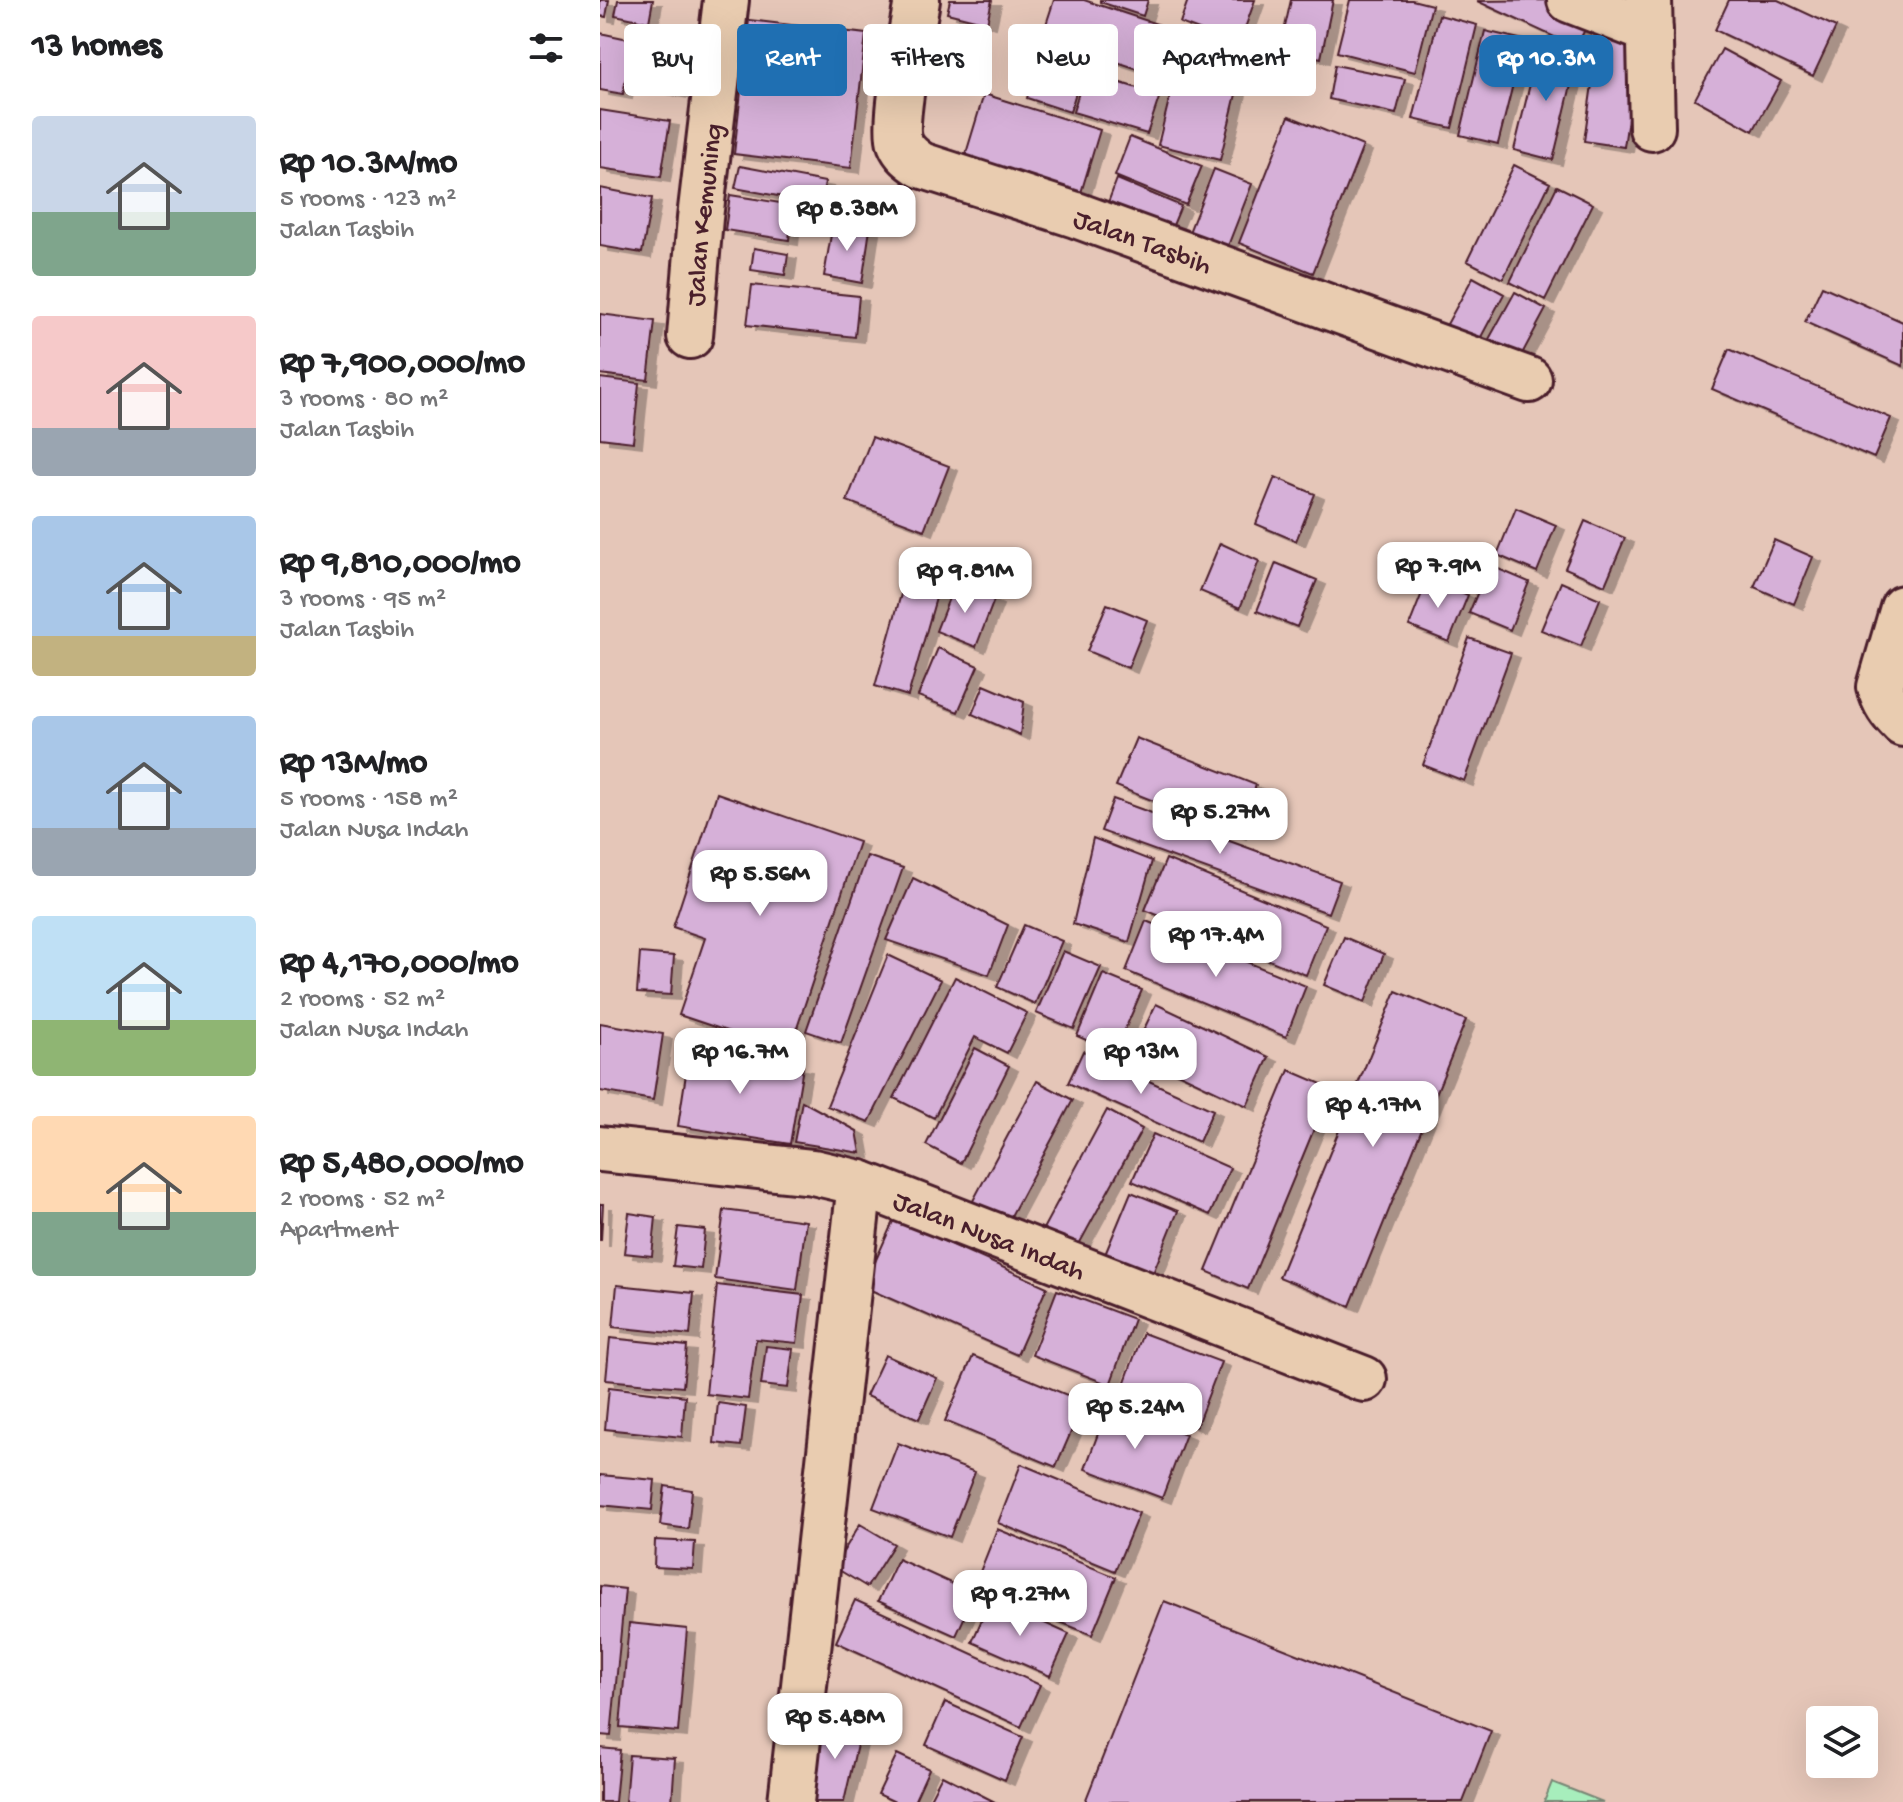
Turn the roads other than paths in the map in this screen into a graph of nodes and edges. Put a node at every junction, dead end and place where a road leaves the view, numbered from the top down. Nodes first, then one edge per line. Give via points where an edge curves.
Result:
1 (726, 0) edge
2 (917, 0) edge
3 (1570, 0) edge
4 (1650, 16) edge
5 (1652, 128) dead end
6 (690, 336) dead end
7 (1529, 380) dead end
8 (1903, 608) edge
9 (1903, 724) edge
10 (600, 1149) edge
11 (860, 1183) junction
12 (1364, 1379) dead end
13 (791, 1802) edge

1 - 6 street, Jalan Kemuning
2 - 7 street, Jalan Tasbih via 898,135 905,152 921,165 1076,215
3 - 4 street
4 - 5 street
8 - 9 street via 1880,687 1889,711
10 - 11 street, Jalan Nusa Indah via 813,1172
11 - 12 street, Jalan Nusa Indah
11 - 13 street

